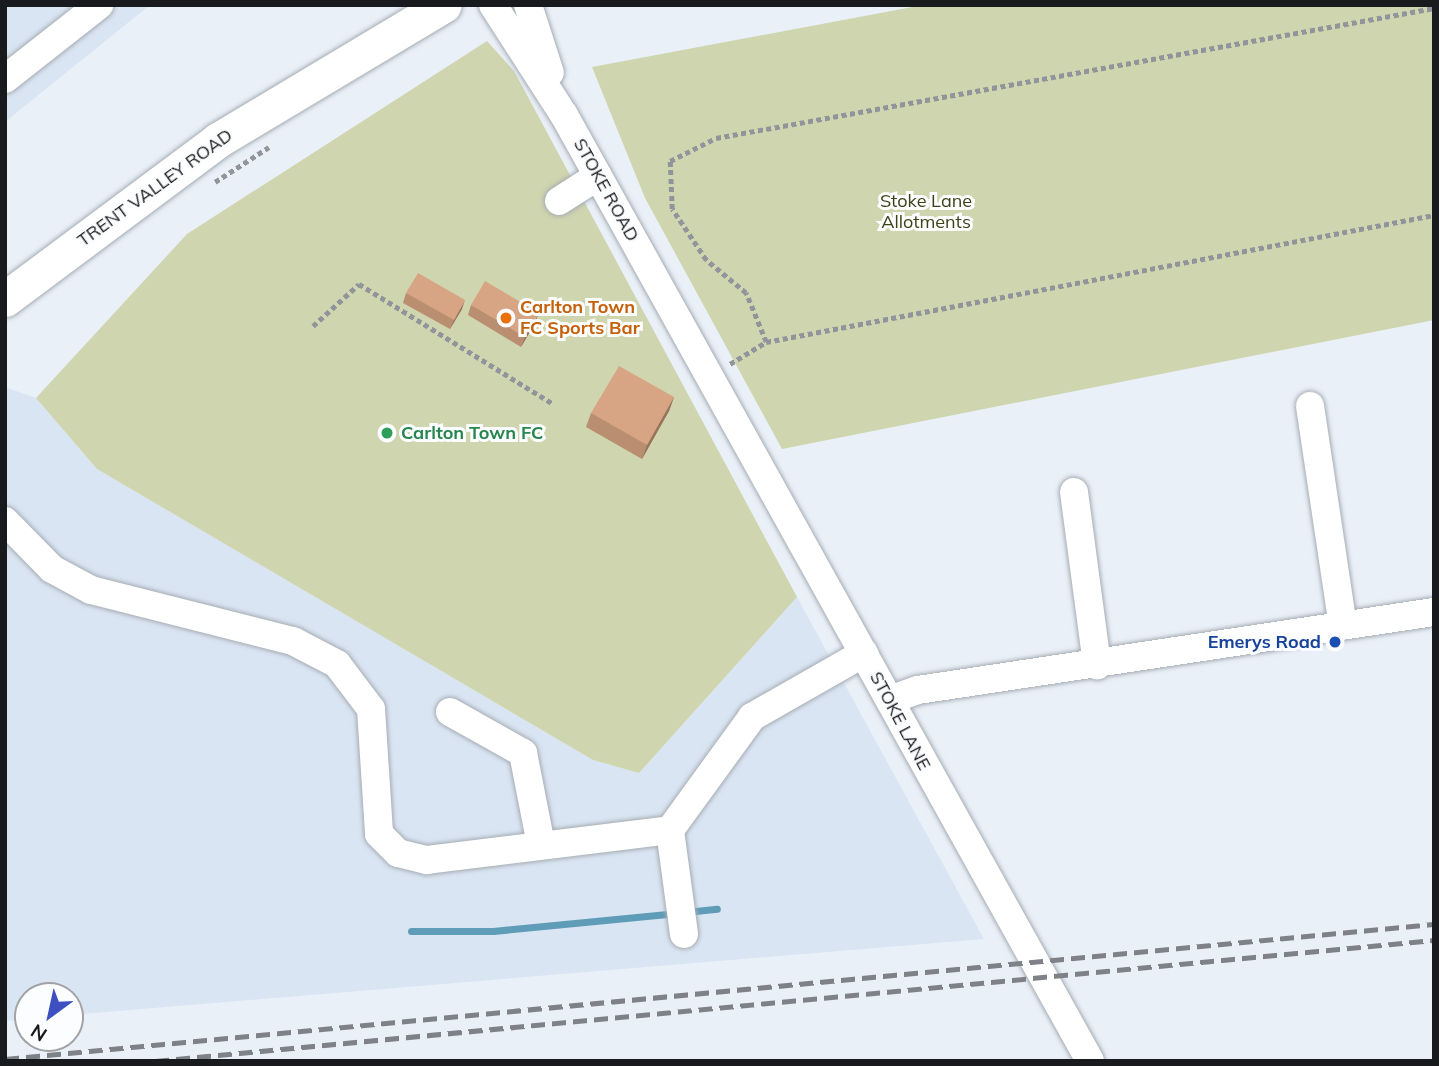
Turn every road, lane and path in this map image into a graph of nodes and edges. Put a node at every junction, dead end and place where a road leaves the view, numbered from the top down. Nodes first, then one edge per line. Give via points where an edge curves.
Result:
1 (99, 5) edge
2 (395, 5) edge
3 (444, 5) edge
4 (493, 5) edge
5 (528, 5) edge
6 (1434, 8) edge
7 (5, 79) edge
8 (309, 82) junction
9 (564, 115) junction
10 (276, 142) dead end
11 (598, 176) junction
12 (210, 185) dead end
13 (559, 201) dead end
14 (1434, 215) edge
15 (5, 299) edge
16 (313, 326) dead end
17 (766, 342) junction
18 (713, 384) junction
19 (552, 402) dead end
20 (1310, 406) dead end
21 (1074, 492) dead end
22 (5, 521) edge
23 (1434, 611) edge
24 (1343, 626) junction
25 (864, 653) junction
26 (1097, 665) junction
27 (890, 700) junction
28 (450, 712) dead end
29 (670, 830) junction
30 (541, 845) junction
31 (682, 920) dead end
32 (1090, 1061) edge

1 - 7 street
2 - 8 main road, TRENT VALLEY ROAD
3 - 8 main road, TRENT VALLEY ROAD
4 - 9 street, STOKE ROAD
5 - 9 street
6 - 17 path via 716,138 670,161 672,209 706,261 746,293
8 - 15 main road, TRENT VALLEY ROAD via 218,140
9 - 11 street, STOKE ROAD
10 - 12 path
11 - 13 street
11 - 18 street, STOKE ROAD
14 - 17 path
16 - 19 path via 359,284
17 - 18 path via 732,360
18 - 25 street, STOKE LANE
20 - 24 street
21 - 26 street
22 - 30 street via 52,569 91,590 293,641 338,664 370,709 379,834 398,853 426,860
23 - 24 street
24 - 26 street
25 - 27 street, STOKE LANE
25 - 29 street via 752,717
26 - 27 street via 918,690
27 - 32 street, STOKE LANE
28 - 30 street via 523,753
29 - 30 street
29 - 31 street

